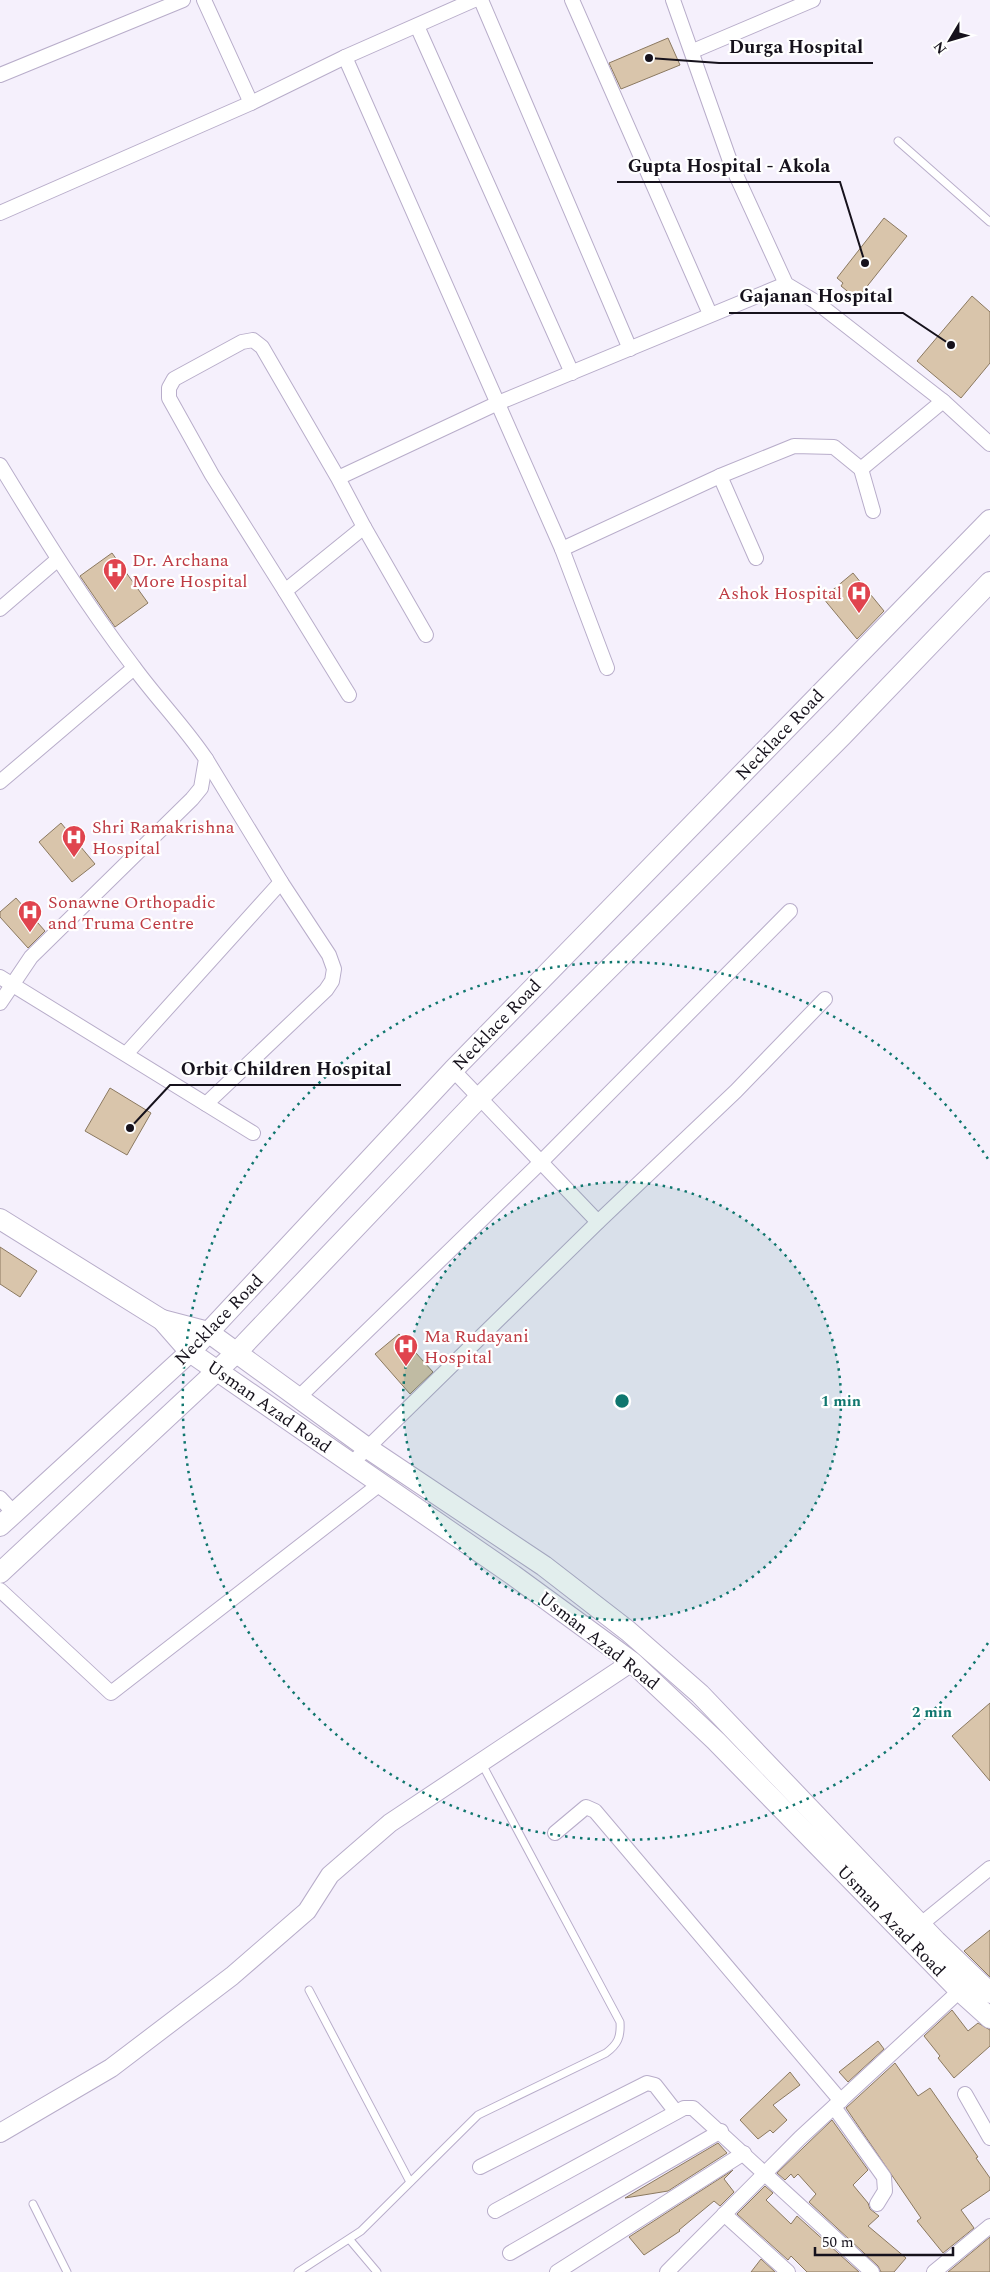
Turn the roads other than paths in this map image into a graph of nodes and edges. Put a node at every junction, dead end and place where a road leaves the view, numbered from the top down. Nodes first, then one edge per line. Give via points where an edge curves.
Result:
1 (184, 0) edge
2 (204, 0) edge
3 (474, 0) edge
4 (481, 0) edge
5 (572, 0) edge
6 (673, 0) edge
7 (813, 0) edge
8 (416, 26) junction
9 (693, 51) junction
10 (345, 57) junction
11 (0, 75) edge
12 (251, 103) junction
13 (898, 141) dead end
14 (0, 213) edge
15 (990, 222) edge
16 (786, 284) junction
17 (710, 314) junction
18 (630, 349) junction
19 (572, 373) junction
20 (943, 401) junction
21 (498, 403) junction
22 (990, 444) edge
23 (0, 465) edge
24 (861, 469) junction
25 (720, 476) junction
26 (338, 478) junction
27 (873, 511) dead end
28 (990, 520) edge
29 (364, 527) junction
30 (562, 549) junction
31 (756, 558) dead end
32 (57, 560) junction
33 (990, 582) edge
34 (285, 591) junction
35 (0, 609) edge
36 (426, 635) dead end
37 (134, 668) junction
38 (607, 668) dead end
39 (349, 695) dead end
40 (206, 759) junction
41 (0, 782) edge
42 (281, 882) junction
43 (790, 911) dead end
44 (0, 976) edge
45 (12, 984) junction
46 (825, 999) dead end
47 (0, 1002) edge
48 (126, 1054) junction
49 (453, 1070) junction
50 (479, 1098) junction
51 (206, 1104) junction
52 (253, 1133) dead end
53 (541, 1162) junction
54 (0, 1219) edge
55 (598, 1222) junction
56 (162, 1320) junction
57 (208, 1332) junction
58 (190, 1352) junction
59 (236, 1353) junction
60 (216, 1371) junction
61 (298, 1398) junction
62 (366, 1447) junction
63 (350, 1464) junction
64 (380, 1484) junction
65 (0, 1498) edge
66 (7, 1520) edge
67 (0, 1573) edge
68 (0, 1590) edge
69 (632, 1662) junction
70 (480, 1760) junction
71 (555, 1833) dead end
72 (990, 1868) edge
73 (913, 1930) junction
74 (967, 1984) junction
75 (309, 1990) dead end
76 (990, 1993) edge
77 (990, 2018) edge
78 (965, 2094) dead end
79 (838, 2104) junction
80 (676, 2112) junction
81 (721, 2131) junction
82 (0, 2133) edge
83 (990, 2138) edge
84 (744, 2153) junction
85 (480, 2167) dead end
86 (765, 2173) junction
87 (410, 2182) junction
88 (33, 2204) dead end
89 (877, 2204) dead end
90 (495, 2211) dead end
91 (724, 2214) junction
92 (990, 2226) edge
93 (350, 2240) junction
94 (510, 2253) dead end
95 (67, 2272) edge
96 (298, 2272) edge
97 (377, 2272) edge
98 (557, 2272) edge
99 (667, 2272) edge
100 (788, 2272) edge
101 (872, 2272) edge
102 (934, 2272) edge

1 - 11 street
2 - 12 street
3 - 8 street
4 - 18 street
5 - 17 street
6 - 9 street
7 - 9 street
8 - 10 street
8 - 19 street
9 - 16 street via 731,164
10 - 12 street
10 - 21 street
12 - 14 street
13 - 15 lane
16 - 17 street
16 - 20 street via 816,302
17 - 18 street
18 - 19 street
19 - 21 street
20 - 22 street
20 - 24 street
21 - 26 street
21 - 30 street
23 - 32 street
24 - 25 street via 834,447 794,446
24 - 27 street
25 - 30 street
25 - 31 street
26 - 29 street
26 - 34 street via 262,347 253,340 242,342 174,379 169,388 169,398 212,475
28 - 49 main road, Necklace Road
29 - 34 street
29 - 36 street
30 - 38 street
32 - 35 street
32 - 37 street
33 - 50 main road, Necklace Road via 836,743
34 - 39 street
37 - 40 street
37 - 41 street
40 - 42 street
40 - 45 street via 200,788 192,800 31,957
42 - 48 street
42 - 51 street via 329,955 334,969 332,981
43 - 53 street
44 - 45 street
45 - 47 street
45 - 48 street
46 - 55 street via 736,1091
48 - 51 street
49 - 50 street
49 - 57 main road, Necklace Road
50 - 53 street
50 - 59 main road, Necklace Road
51 - 52 street
53 - 55 street
53 - 61 street
54 - 56 main road, Usman Azad Road
55 - 62 street
56 - 57 main road, Usman Azad Road
56 - 58 main road, Usman Azad Road
57 - 58 main road, Necklace Road
57 - 59 main road, Usman Azad Road
58 - 60 main road, Usman Azad Road
58 - 66 main road, Necklace Road
59 - 60 main road, Necklace Road
59 - 61 main road, Usman Azad Road
60 - 63 main road, Usman Azad Road
60 - 67 main road, Necklace Road
61 - 62 main road, Usman Azad Road
62 - 63 street
62 - 73 main road, Usman Azad Road via 544,1566 628,1631 700,1694
63 - 64 main road, Usman Azad Road
64 - 68 street via 112,1692
64 - 69 main road, Usman Azad Road via 569,1614
65 - 66 street
69 - 70 street
69 - 73 main road, Usman Azad Road
70 - 82 street via 390,1823 345,1861 330,1875 307,1911 232,1976 110,2068
70 - 87 lane via 620,2022 621,2035 606,2053 478,2115
71 - 79 street via 586,1807 595,1811
72 - 73 street
73 - 74 main road, Usman Azad Road
74 - 76 main road, Usman Azad Road
74 - 77 main road, Usman Azad Road
74 - 79 street
75 - 87 lane
78 - 83 street
79 - 86 street
79 - 89 street via 884,2177 885,2191
80 - 81 street via 692,2108
80 - 85 street via 655,2085 647,2083
80 - 90 street
81 - 84 street
81 - 94 street
84 - 86 street
84 - 98 street
86 - 91 street
86 - 101 street
87 - 93 lane
88 - 95 lane
91 - 99 street
91 - 100 street
92 - 102 street
93 - 96 lane
93 - 97 lane

